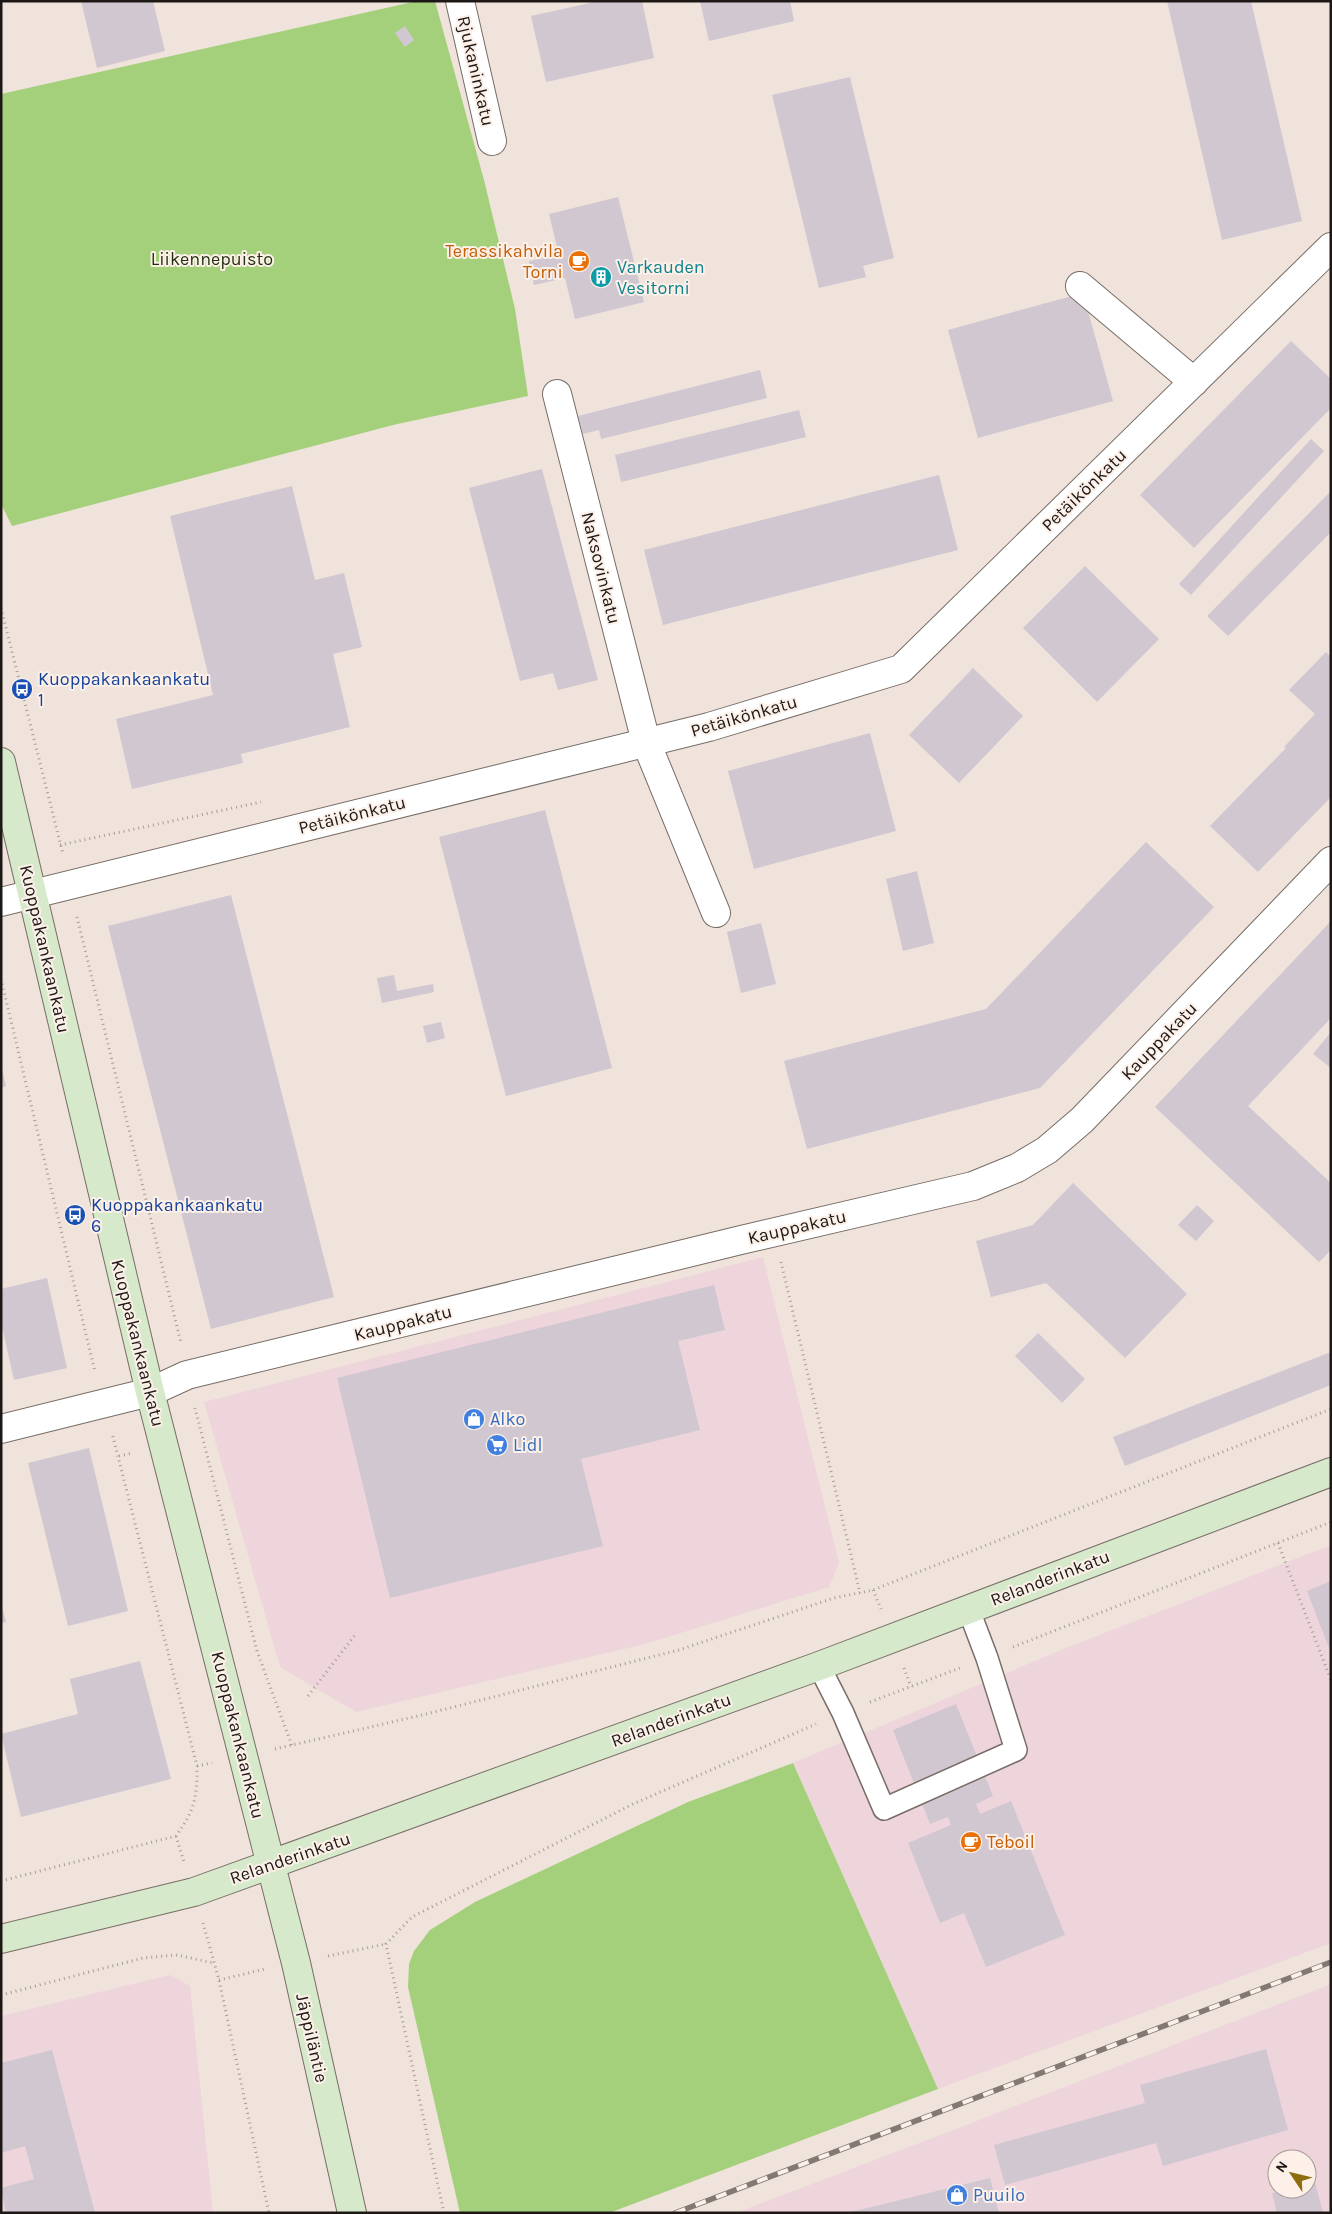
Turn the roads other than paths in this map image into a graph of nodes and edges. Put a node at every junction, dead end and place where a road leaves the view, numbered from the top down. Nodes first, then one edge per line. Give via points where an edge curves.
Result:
1 (460, 1) edge
2 (492, 141) dead end
3 (1331, 247) edge
4 (1080, 286) dead end
5 (1194, 382) junction
6 (557, 394) dead end
7 (646, 742) junction
8 (1, 762) edge
9 (1331, 862) edge
10 (32, 895) junction
11 (1, 902) edge
12 (716, 913) dead end
13 (150, 1392) junction
14 (1, 1429) edge
15 (1331, 1472) edge
16 (968, 1608) junction
17 (819, 1666) junction
18 (270, 1864) junction
19 (1, 1939) edge
20 (352, 2213) edge

1 - 2 street, Rjukaninkatu
3 - 5 street, Petäikönkatu
4 - 5 street
5 - 7 street, Petäikönkatu via 901,669 709,727
6 - 7 street, Naksovinkatu
7 - 10 street, Petäikönkatu
7 - 12 street, Naksovinkatu
8 - 10 main road, Kuoppakankaankatu
9 - 13 street, Kauppakatu via 1082,1120 1047,1150 1017,1168 973,1186 187,1376
10 - 11 street, Petäikönkatu
10 - 13 main road, Kuoppakankaankatu
13 - 14 street, Kauppakatu
13 - 18 main road, Kuoppakankaankatu
15 - 16 main road, Relanderinkatu
16 - 17 main road, Relanderinkatu
16 - 17 lane via 1016,1750 884,1809
17 - 18 main road, Relanderinkatu
18 - 19 main road, Relanderinkatu via 194,1892
18 - 20 main road, Jäppiläntie via 296,1962

